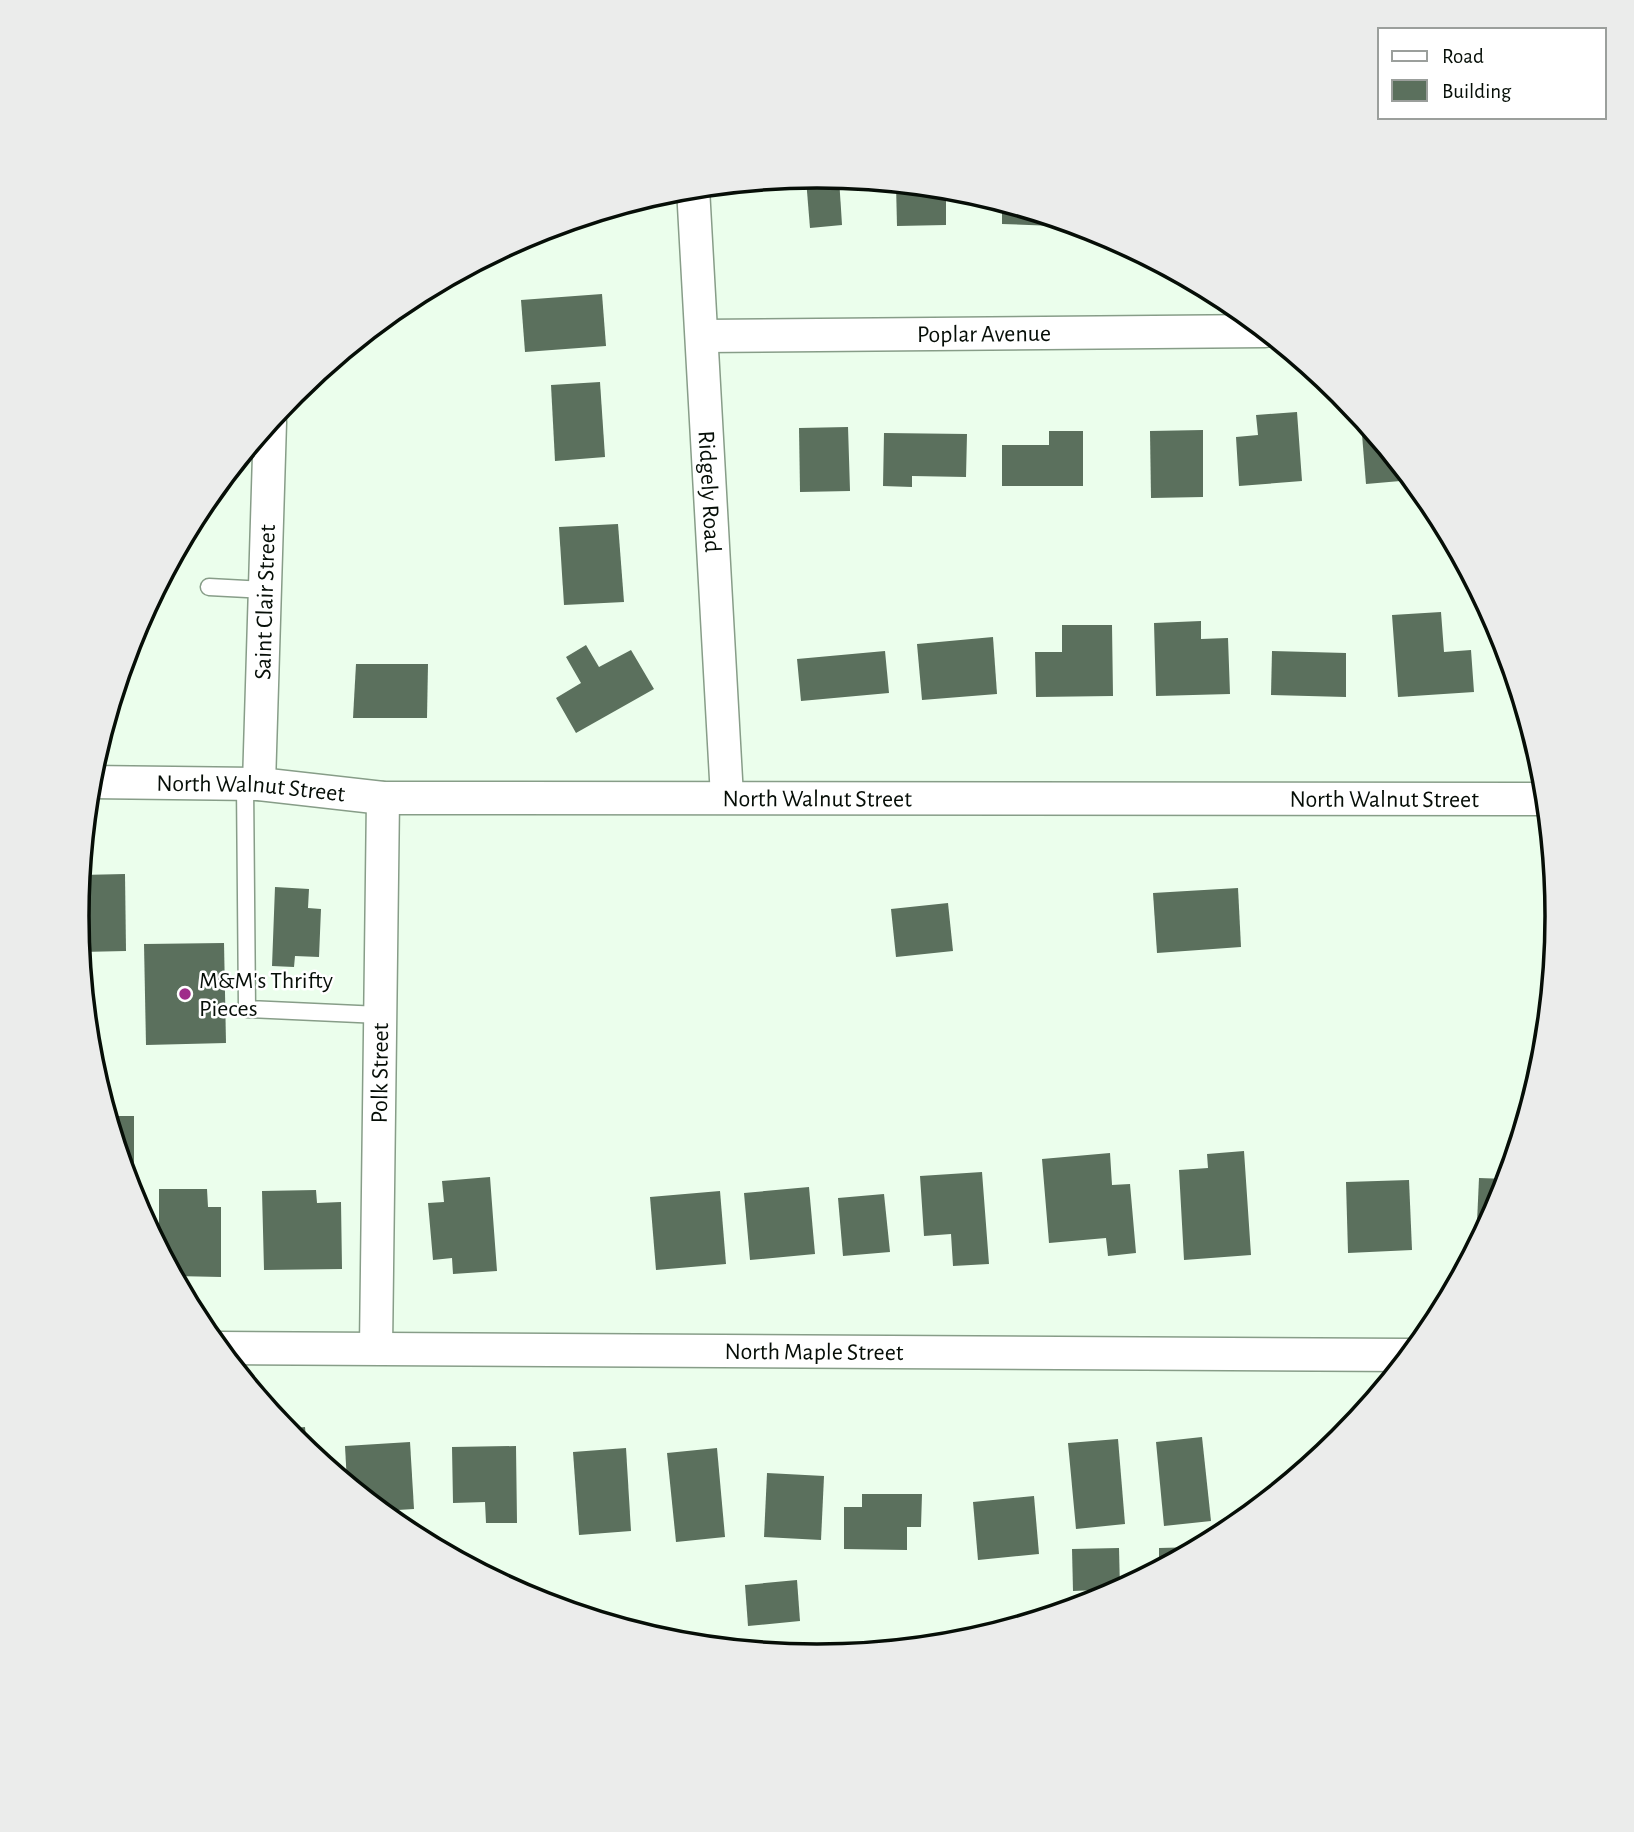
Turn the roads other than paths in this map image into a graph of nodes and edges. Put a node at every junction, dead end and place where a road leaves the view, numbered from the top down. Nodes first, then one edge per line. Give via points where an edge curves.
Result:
1 (694, 199) edge
2 (1249, 331) edge
3 (702, 336) junction
4 (270, 437) edge
5 (209, 587) dead end
6 (265, 590) junction
7 (102, 782) edge
8 (252, 784) junction
9 (727, 797) junction
10 (383, 798) junction
11 (1535, 799) edge
12 (380, 1015) junction
13 (232, 1348) edge
14 (376, 1348) junction
15 (1397, 1355) edge

1 - 3 street, Ridgely Road
2 - 3 street, Poplar Avenue
3 - 9 street, Ridgely Road
4 - 6 street, Saint Clair Street
5 - 6 lane
6 - 8 street, Saint Clair Street
7 - 8 street, North Walnut Street
8 - 10 street, North Walnut Street
8 - 12 lane via 247,1009
9 - 10 street, North Walnut Street
9 - 11 street, North Walnut Street
10 - 12 street, Polk Street
12 - 14 street, Polk Street
13 - 14 street, North Maple Street
14 - 15 street, North Maple Street

